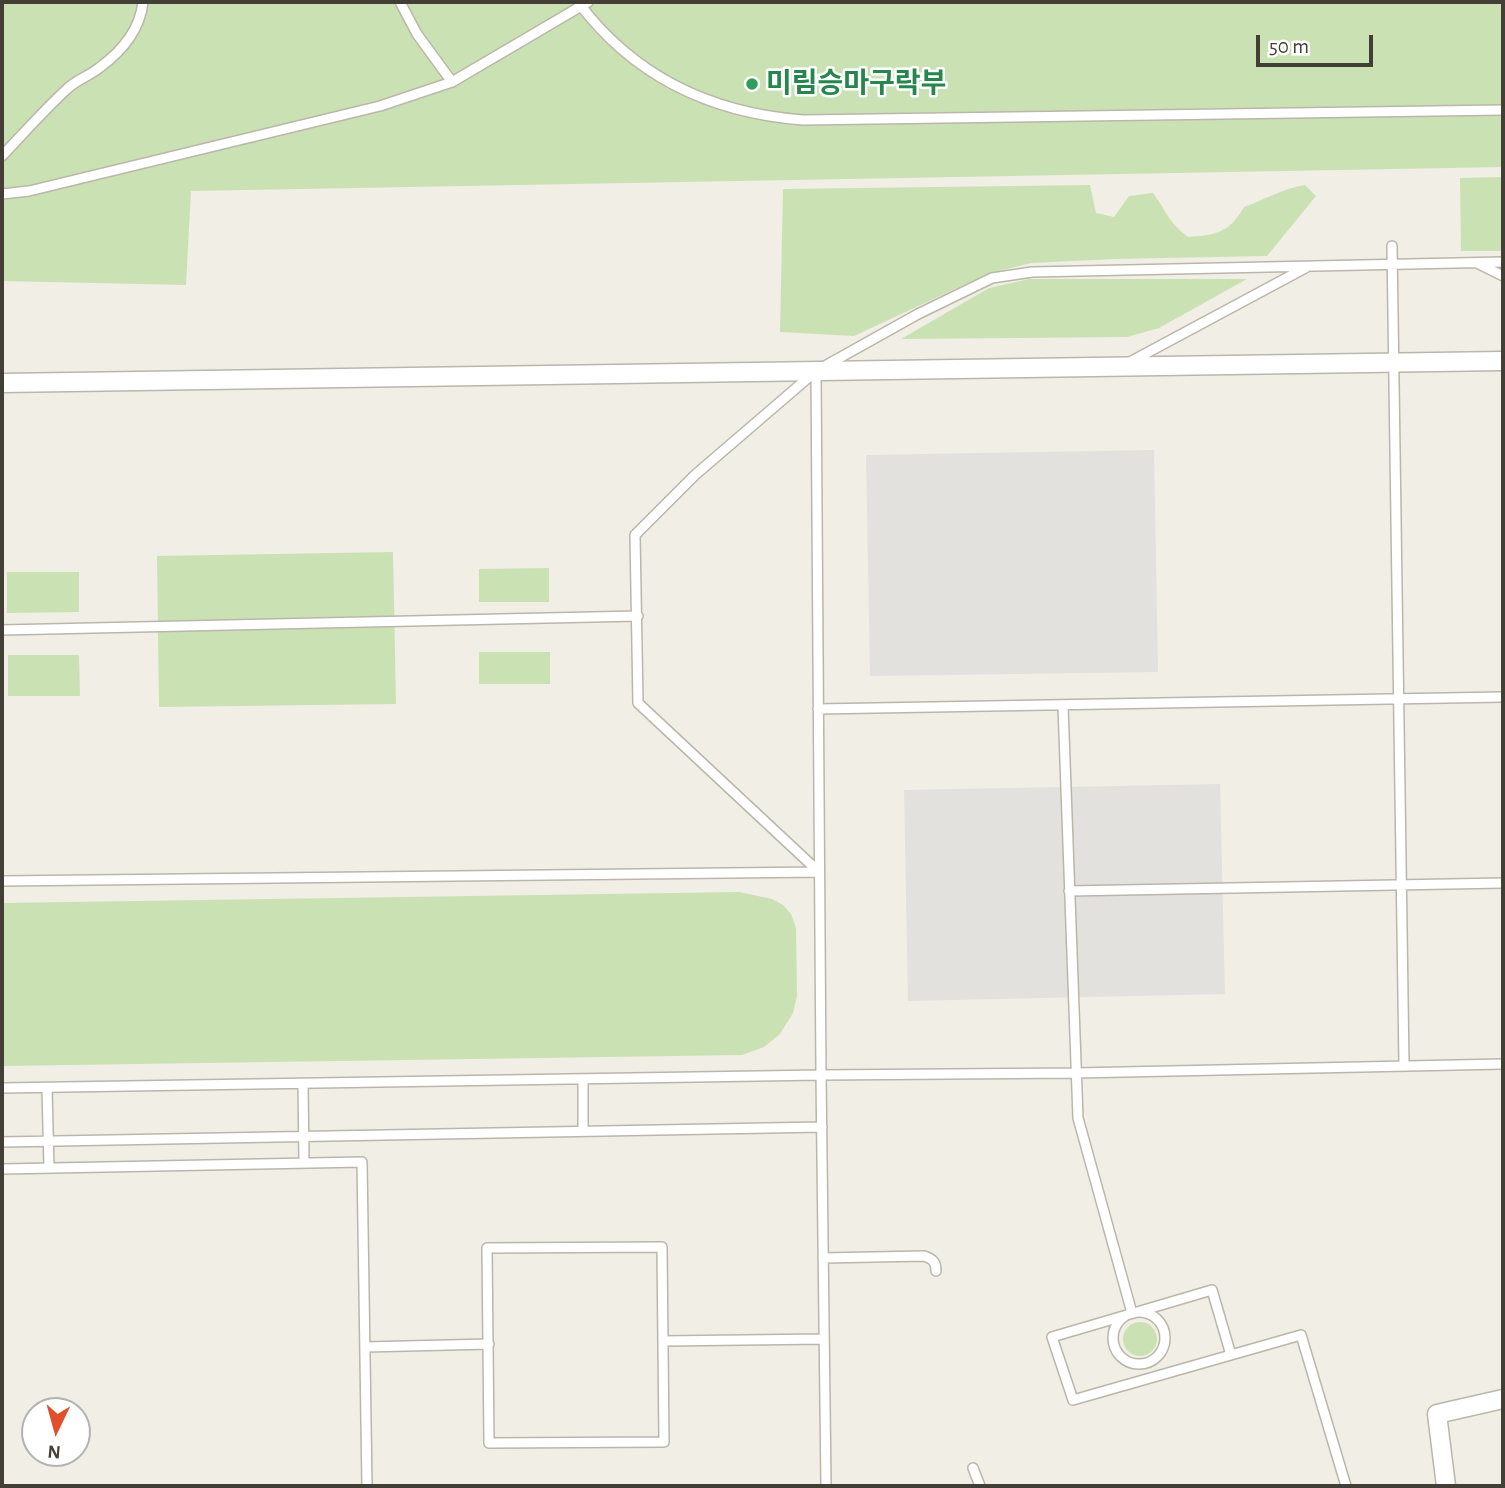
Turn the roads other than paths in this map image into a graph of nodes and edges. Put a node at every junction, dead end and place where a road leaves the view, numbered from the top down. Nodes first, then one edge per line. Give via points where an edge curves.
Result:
1 (142, 2) edge
2 (400, 2) edge
3 (583, 3) edge
4 (452, 82) junction
5 (1503, 110) edge
6 (2, 156) edge
7 (2, 194) edge
8 (1392, 246) dead end
9 (1393, 262) junction
10 (1475, 262) junction
11 (1503, 262) edge
12 (1308, 266) junction
13 (1503, 276) edge
14 (1503, 361) edge
15 (1394, 363) junction
16 (1122, 367) junction
17 (816, 371) junction
18 (2, 383) edge
19 (638, 615) junction
20 (2, 630) edge
21 (1503, 698) edge
22 (1398, 699) junction
23 (1063, 706) junction
24 (818, 709) junction
25 (819, 872) junction
26 (2, 881) edge
27 (1503, 883) edge
28 (1401, 884) junction
29 (1069, 891) junction
30 (1503, 1064) edge
31 (1404, 1065) junction
32 (1076, 1073) junction
33 (821, 1075) junction
34 (583, 1079) junction
35 (303, 1084) junction
36 (2, 1088) edge
37 (47, 1088) junction
38 (822, 1127) junction
39 (583, 1131) junction
40 (303, 1136) junction
41 (48, 1141) junction
42 (2, 1142) edge
43 (304, 1162) junction
44 (2, 1168) edge
45 (49, 1168) junction
46 (823, 1258) junction
47 (936, 1272) dead end
48 (1132, 1313) junction
49 (824, 1339) junction
50 (663, 1341) junction
51 (488, 1345) junction
52 (365, 1347) junction
53 (1231, 1355) junction
54 (1149, 1364) junction
55 (1153, 1377) junction
56 (1503, 1399) edge
57 (973, 1468) dead end
58 (367, 1486) edge
59 (826, 1486) edge
60 (980, 1486) edge
61 (1346, 1486) edge
62 (1446, 1486) edge

1 - 6 lane via 133,33 117,52 69,87
2 - 4 lane
3 - 4 lane
3 - 5 lane via 610,39 675,86 724,107 777,118
4 - 7 lane via 380,106
8 - 9 lane
9 - 10 lane
9 - 12 lane
9 - 15 lane
10 - 11 lane
10 - 13 lane
12 - 16 lane
12 - 17 lane via 1032,272 992,278
14 - 15 street
15 - 16 street
15 - 22 lane
16 - 17 street
17 - 18 street
17 - 19 lane via 695,475 635,535
17 - 24 lane
19 - 20 lane
19 - 25 lane via 638,704
21 - 22 lane
22 - 23 lane
22 - 28 lane
23 - 24 lane
23 - 29 lane
24 - 25 lane
25 - 26 lane
25 - 33 lane
27 - 28 lane
28 - 29 lane
28 - 31 lane
29 - 32 lane
30 - 31 lane
31 - 32 lane
32 - 33 lane
32 - 48 lane via 1082,1141
33 - 34 lane
33 - 38 lane
34 - 35 lane
34 - 39 lane
35 - 37 lane
35 - 40 lane
36 - 37 lane
37 - 41 lane
38 - 39 lane
38 - 46 lane
39 - 40 lane
40 - 41 lane
40 - 43 lane
41 - 42 lane
41 - 45 lane
43 - 45 lane
43 - 52 lane via 362,1162
44 - 45 lane
46 - 47 lane via 924,1256 936,1264
46 - 49 lane
48 - 53 lane via 1212,1290
48 - 54 lane via 1154,1316 1166,1336 1165,1347
48 - 54 lane via 1114,1329 1116,1353 1125,1361
48 - 55 lane via 1052,1337 1068,1388 1073,1400
49 - 50 lane
49 - 59 lane
50 - 51 lane via 662,1247 488,1248
50 - 51 lane via 664,1442 489,1443
51 - 52 lane
52 - 58 lane
53 - 55 lane
53 - 61 lane via 1301,1335
54 - 55 lane
56 - 62 street via 1437,1414
57 - 60 lane

